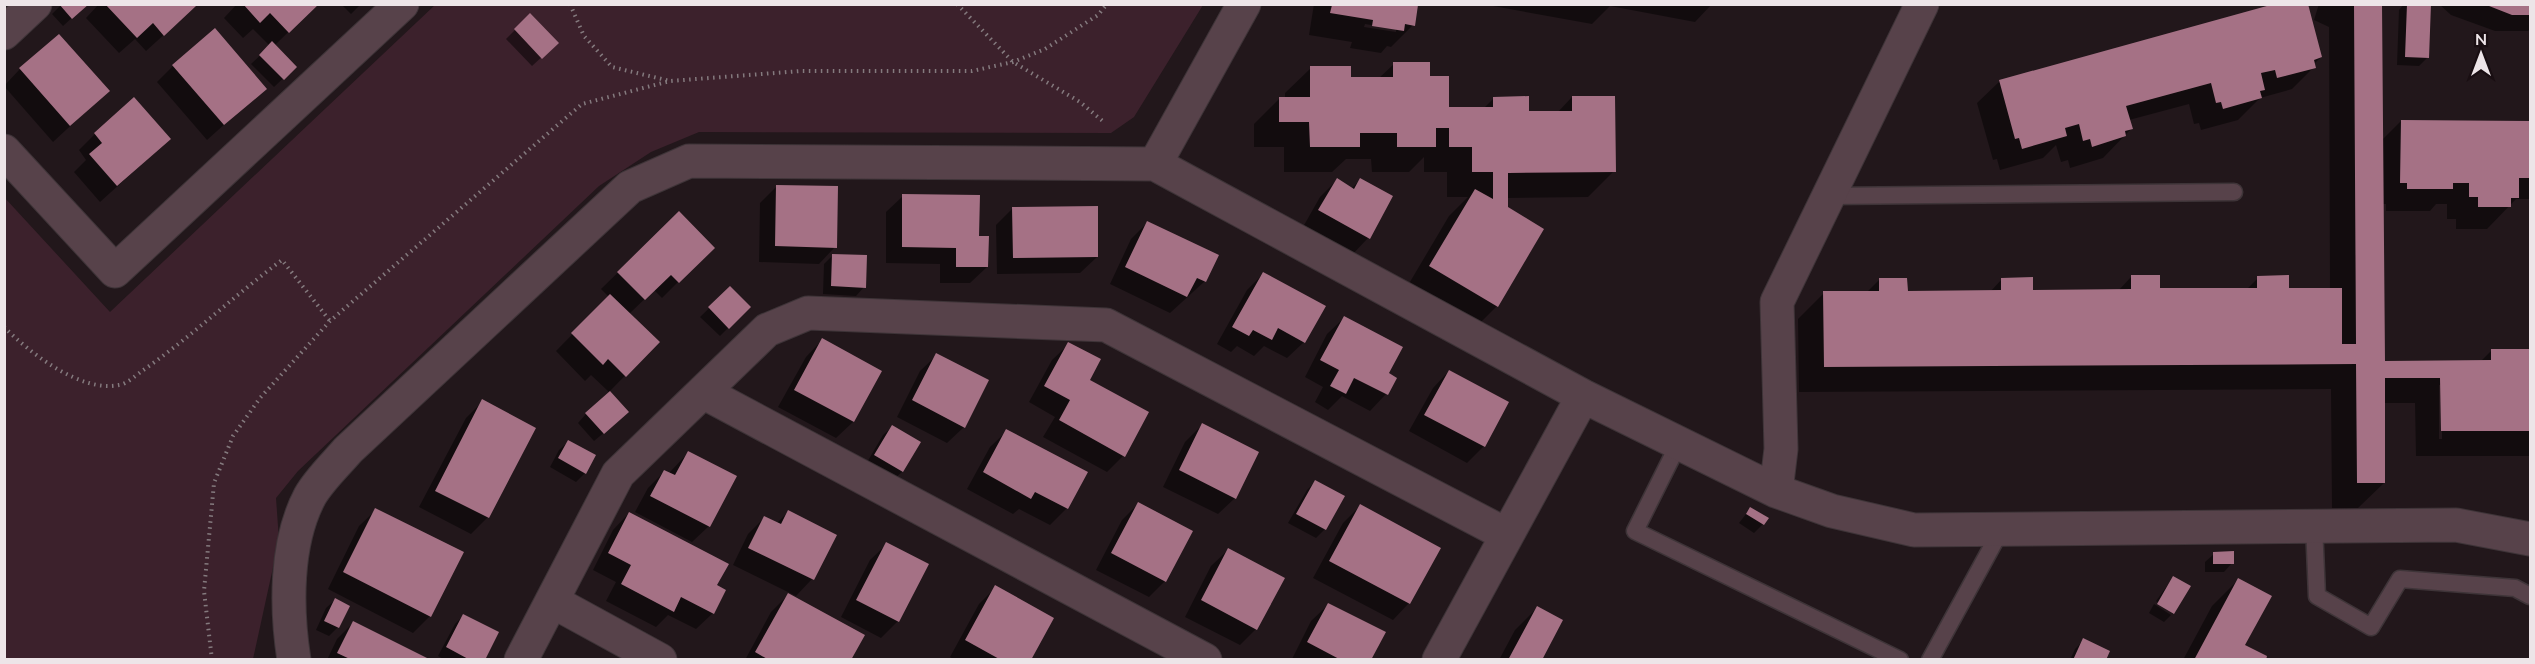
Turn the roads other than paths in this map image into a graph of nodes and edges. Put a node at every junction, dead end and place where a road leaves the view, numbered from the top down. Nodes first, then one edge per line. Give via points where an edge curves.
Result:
1 (35, 4) edge
2 (402, 4) edge
3 (1244, 4) edge
4 (1922, 4) edge
5 (4, 33) edge
6 (4, 151) edge
7 (1155, 164) junction
8 (2234, 192) dead end
9 (1829, 196) junction
10 (703, 392) junction
11 (1583, 396) junction
12 (1679, 444) junction
13 (1776, 491) junction
14 (2314, 525) junction
15 (2001, 530) junction
16 (1507, 536) junction
17 (2530, 539) edge
18 (2530, 596) edge
19 (552, 601) junction
20 (294, 660) edge
21 (521, 660) edge
22 (660, 660) edge
23 (1205, 660) edge
24 (1439, 660) edge
25 (1900, 660) edge
26 (1930, 660) edge

1 - 5 street
2 - 6 street via 115,271
3 - 7 street
4 - 9 street
7 - 11 street
7 - 20 street via 689,161 630,187 348,450 310,496 290,552
8 - 9 lane
9 - 13 street via 1777,302 1781,448
10 - 16 street via 767,330 808,313 1106,325
10 - 19 street via 618,474
10 - 23 street
11 - 12 street
11 - 16 street
12 - 13 street
12 - 25 lane via 1635,531
13 - 15 street via 1833,511 1914,530
14 - 15 street
14 - 17 street via 2456,525
14 - 18 lane via 2317,596 2371,627 2400,579 2515,588
15 - 26 lane
16 - 24 street
19 - 21 street
19 - 22 street

